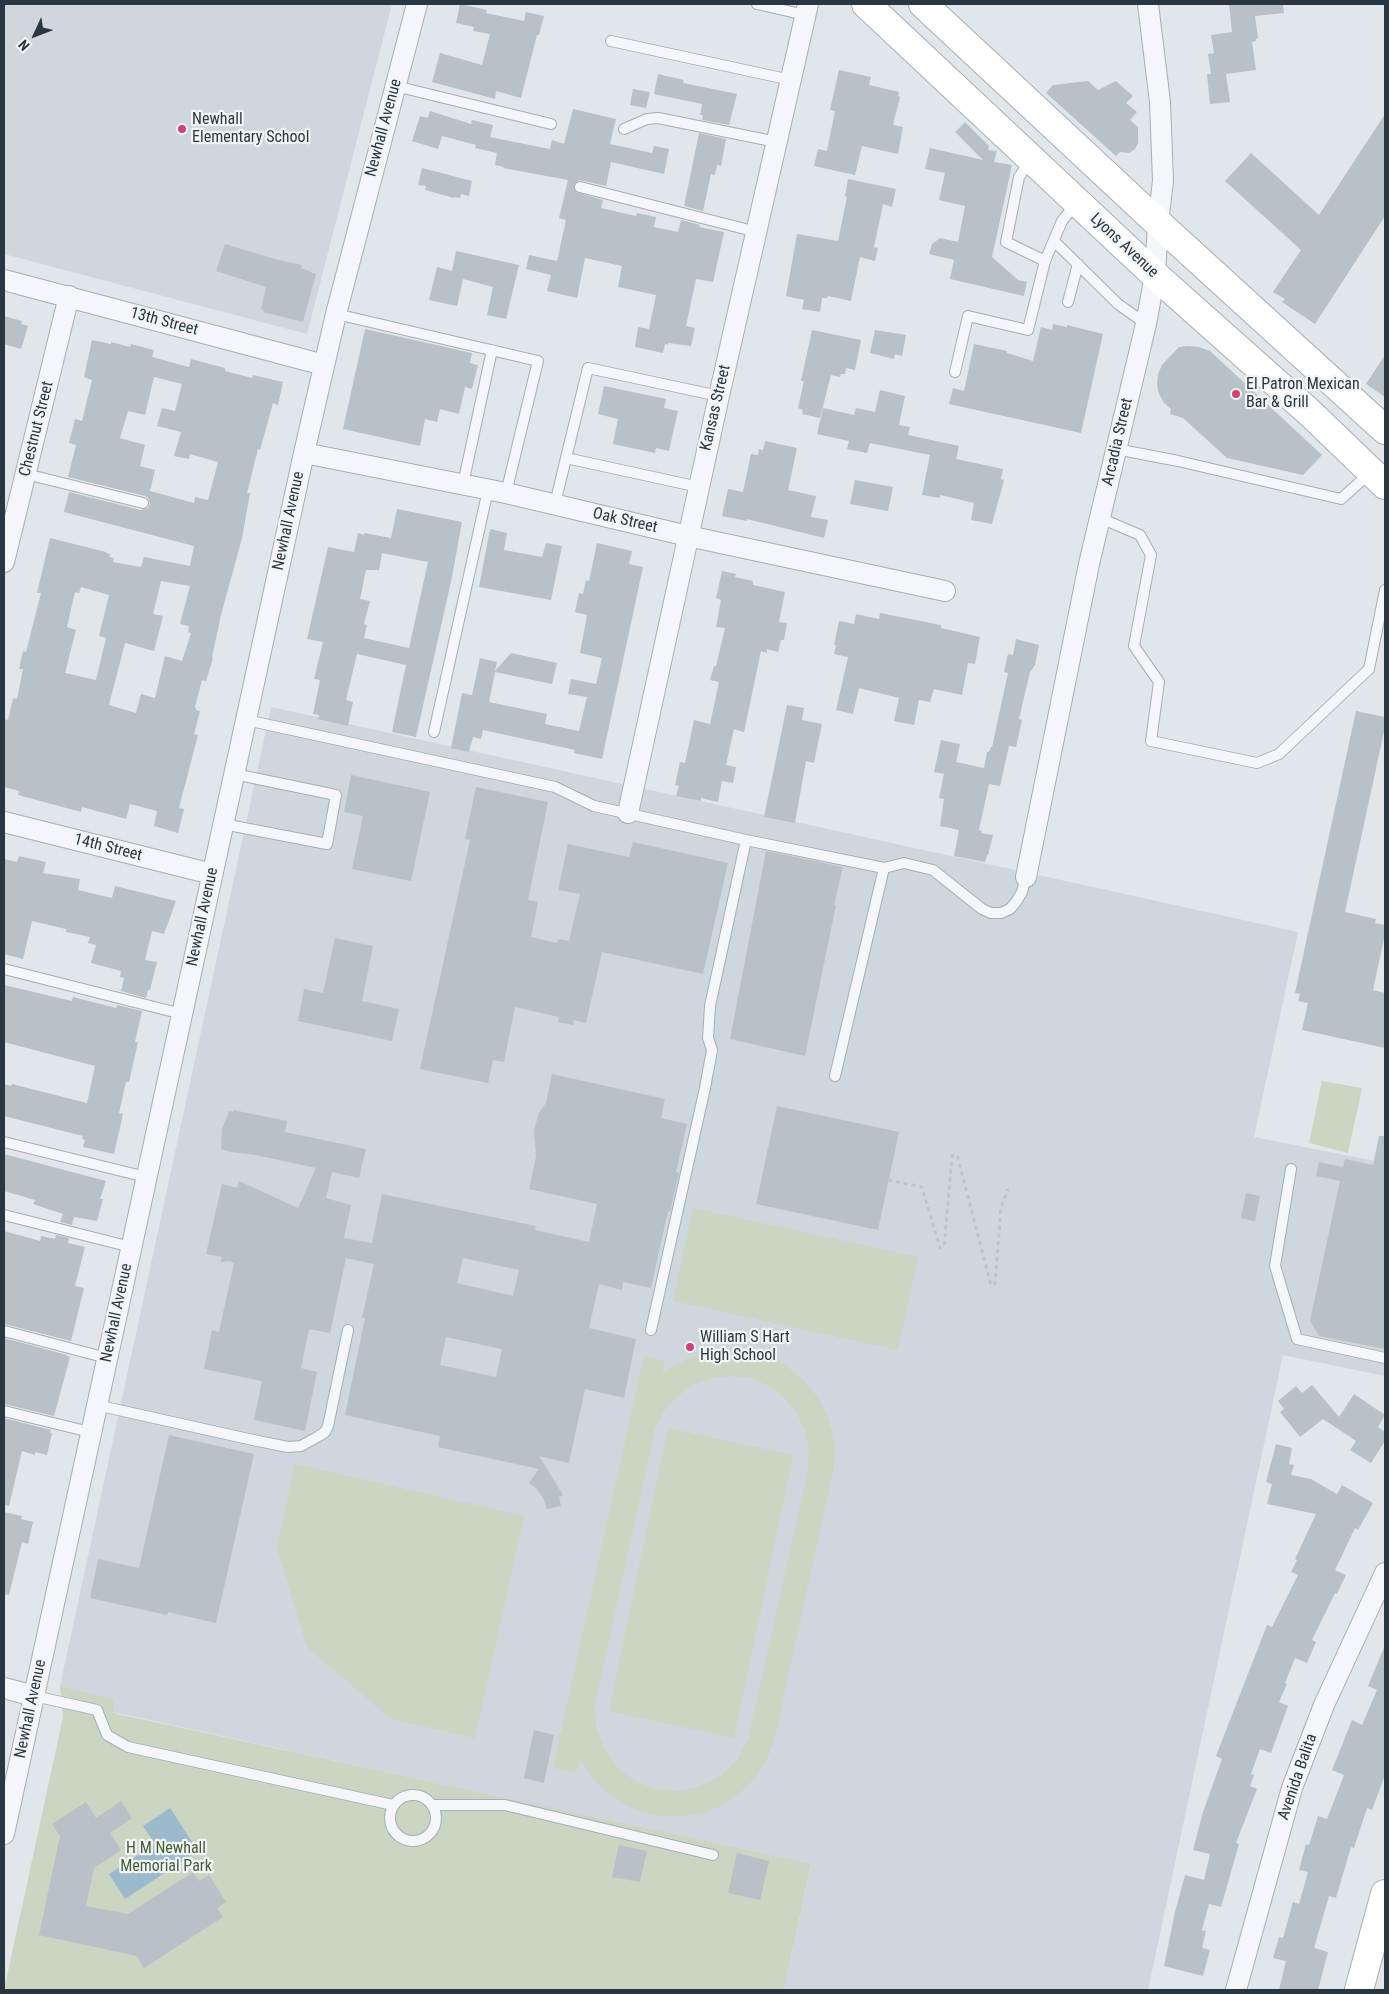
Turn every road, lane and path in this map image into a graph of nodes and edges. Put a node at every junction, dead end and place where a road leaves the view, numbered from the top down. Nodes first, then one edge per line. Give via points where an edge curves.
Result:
1 (417, 4) edge
2 (758, 4) edge
3 (866, 4) edge
4 (923, 4) edge
5 (1148, 4) edge
6 (806, 9) edge
7 (611, 42) dead end
8 (791, 80) junction
9 (395, 86) junction
10 (552, 124) dead end
11 (624, 129) dead end
12 (777, 142) junction
13 (1031, 158) junction
14 (580, 187) dead end
15 (1078, 202) junction
16 (1158, 223) junction
17 (756, 232) junction
18 (1054, 240) junction
19 (1045, 261) junction
20 (1078, 264) junction
21 (1155, 275) junction
22 (4, 280) edge
23 (69, 296) junction
24 (1068, 302) dead end
25 (336, 314) junction
26 (1146, 324) junction
27 (492, 350) junction
28 (324, 364) junction
29 (955, 372) dead end
30 (719, 396) junction
31 (1385, 430) edge
32 (1116, 449) junction
33 (304, 452) junction
34 (566, 458) junction
35 (26, 474) junction
36 (1379, 478) edge
37 (463, 484) junction
38 (699, 487) junction
39 (497, 491) junction
40 (143, 502) dead end
41 (555, 504) junction
42 (1100, 518) junction
43 (688, 536) junction
44 (4, 562) edge
45 (1385, 590) edge
46 (945, 591) dead end
47 (246, 720) junction
48 (434, 732) dead end
49 (234, 774) junction
50 (628, 813) junction
51 (4, 822) edge
52 (223, 824) junction
53 (746, 840) junction
54 (884, 868) junction
55 (212, 874) junction
56 (1026, 876) joint
57 (4, 969) edge
58 (182, 1014) junction
59 (835, 1076) dead end
60 (4, 1142) edge
61 (1291, 1169) dead end
62 (146, 1177) junction
63 (888, 1180) dead end
64 (1008, 1189) dead end
65 (4, 1215) edge
66 (131, 1247) junction
67 (348, 1330) dead end
68 (651, 1330) dead end
69 (4, 1331) edge
70 (107, 1358) junction
71 (1385, 1358) edge
72 (96, 1405) junction
73 (4, 1411) edge
74 (90, 1432) junction
75 (1385, 1572) edge
76 (4, 1688) edge
77 (34, 1696) junction
78 (393, 1805) junction
79 (434, 1805) junction
80 (4, 1834) edge
81 (712, 1855) dead end
82 (1385, 1894) edge
83 (1236, 1990) edge
84 (1359, 1990) edge

1 - 9 street, Newhall Avenue
2 - 6 lane
3 - 13 main road, Lyons Avenue
4 - 16 main road
5 - 16 street, Arcadia Street via 1160,102 1163,181
6 - 8 street, Kansas Street
7 - 8 lane
8 - 12 street, Kansas Street
9 - 10 lane
9 - 25 street, Newhall Avenue
11 - 12 lane via 658,118
12 - 17 street, Kansas Street
13 - 15 main road, Lyons Avenue
13 - 19 lane via 1019,177 1006,242
14 - 17 lane
15 - 18 lane via 1062,221
15 - 21 main road, Lyons Avenue
16 - 21 street, Arcadia Street
16 - 31 main road
17 - 30 street, Kansas Street
18 - 19 lane
18 - 20 lane
19 - 29 lane via 1028,330 968,316
20 - 24 lane
20 - 26 lane via 1118,304
21 - 26 street, Arcadia Street
21 - 36 main road, Lyons Avenue
22 - 23 street, 13th Street
23 - 28 street, 13th Street
23 - 35 street, Chestnut Street
25 - 27 lane
25 - 28 street, Newhall Avenue
26 - 32 street, Arcadia Street
27 - 37 lane
27 - 39 lane via 538,361
28 - 33 street, Newhall Avenue
30 - 34 lane via 588,368
30 - 38 street, Kansas Street
32 - 36 lane via 1341,499
32 - 42 street, Arcadia Street
33 - 37 street, Oak Street
33 - 47 street, Newhall Avenue
34 - 38 lane
34 - 41 lane
35 - 40 lane
35 - 44 street, Chestnut Street
37 - 39 street, Oak Street
38 - 43 street, Kansas Street
39 - 41 street, Oak Street
39 - 48 lane
41 - 43 street, Oak Street
42 - 45 lane via 1140,535 1151,555 1134,646 1159,682 1151,741 1257,762 1279,754 1368,669
42 - 56 street, Arcadia Street
43 - 46 street, Oak Street
43 - 50 street, Kansas Street
47 - 49 street, Newhall Avenue
47 - 50 lane via 555,787 594,806
49 - 52 street, Newhall Avenue
49 - 52 lane via 336,795 326,844
50 - 53 lane
51 - 55 street, 14th Street
52 - 55 street, Newhall Avenue
53 - 54 lane
53 - 68 lane via 710,1006 708,1038 712,1050 705,1088
54 - 56 lane via 904,863 934,870 991,913 1010,909 1022,892
54 - 59 lane
55 - 58 street, Newhall Avenue
57 - 58 lane
58 - 62 street, Newhall Avenue
60 - 62 lane
61 - 71 lane via 1275,1266 1297,1339
62 - 66 street, Newhall Avenue
63 - 64 path via 922,1188 940,1248 944,1247 952,1156 957,1155 991,1285 995,1284 1001,1207
65 - 66 lane
66 - 70 street, Newhall Avenue
67 - 72 lane via 328,1426 319,1436 301,1446 288,1447
69 - 70 lane
70 - 72 street, Newhall Avenue
72 - 74 street, Newhall Avenue
73 - 74 lane
74 - 77 street, Newhall Avenue
75 - 83 street, Avenida Balita via 1324,1706 1292,1788
76 - 77 street
77 - 78 lane via 97,1710 107,1734 128,1747
77 - 80 street, Newhall Avenue
78 - 79 lane via 405,1795 421,1795
78 - 79 lane via 390,1822 398,1836 414,1842 429,1836 437,1821
79 - 81 lane via 505,1805
82 - 84 main road

